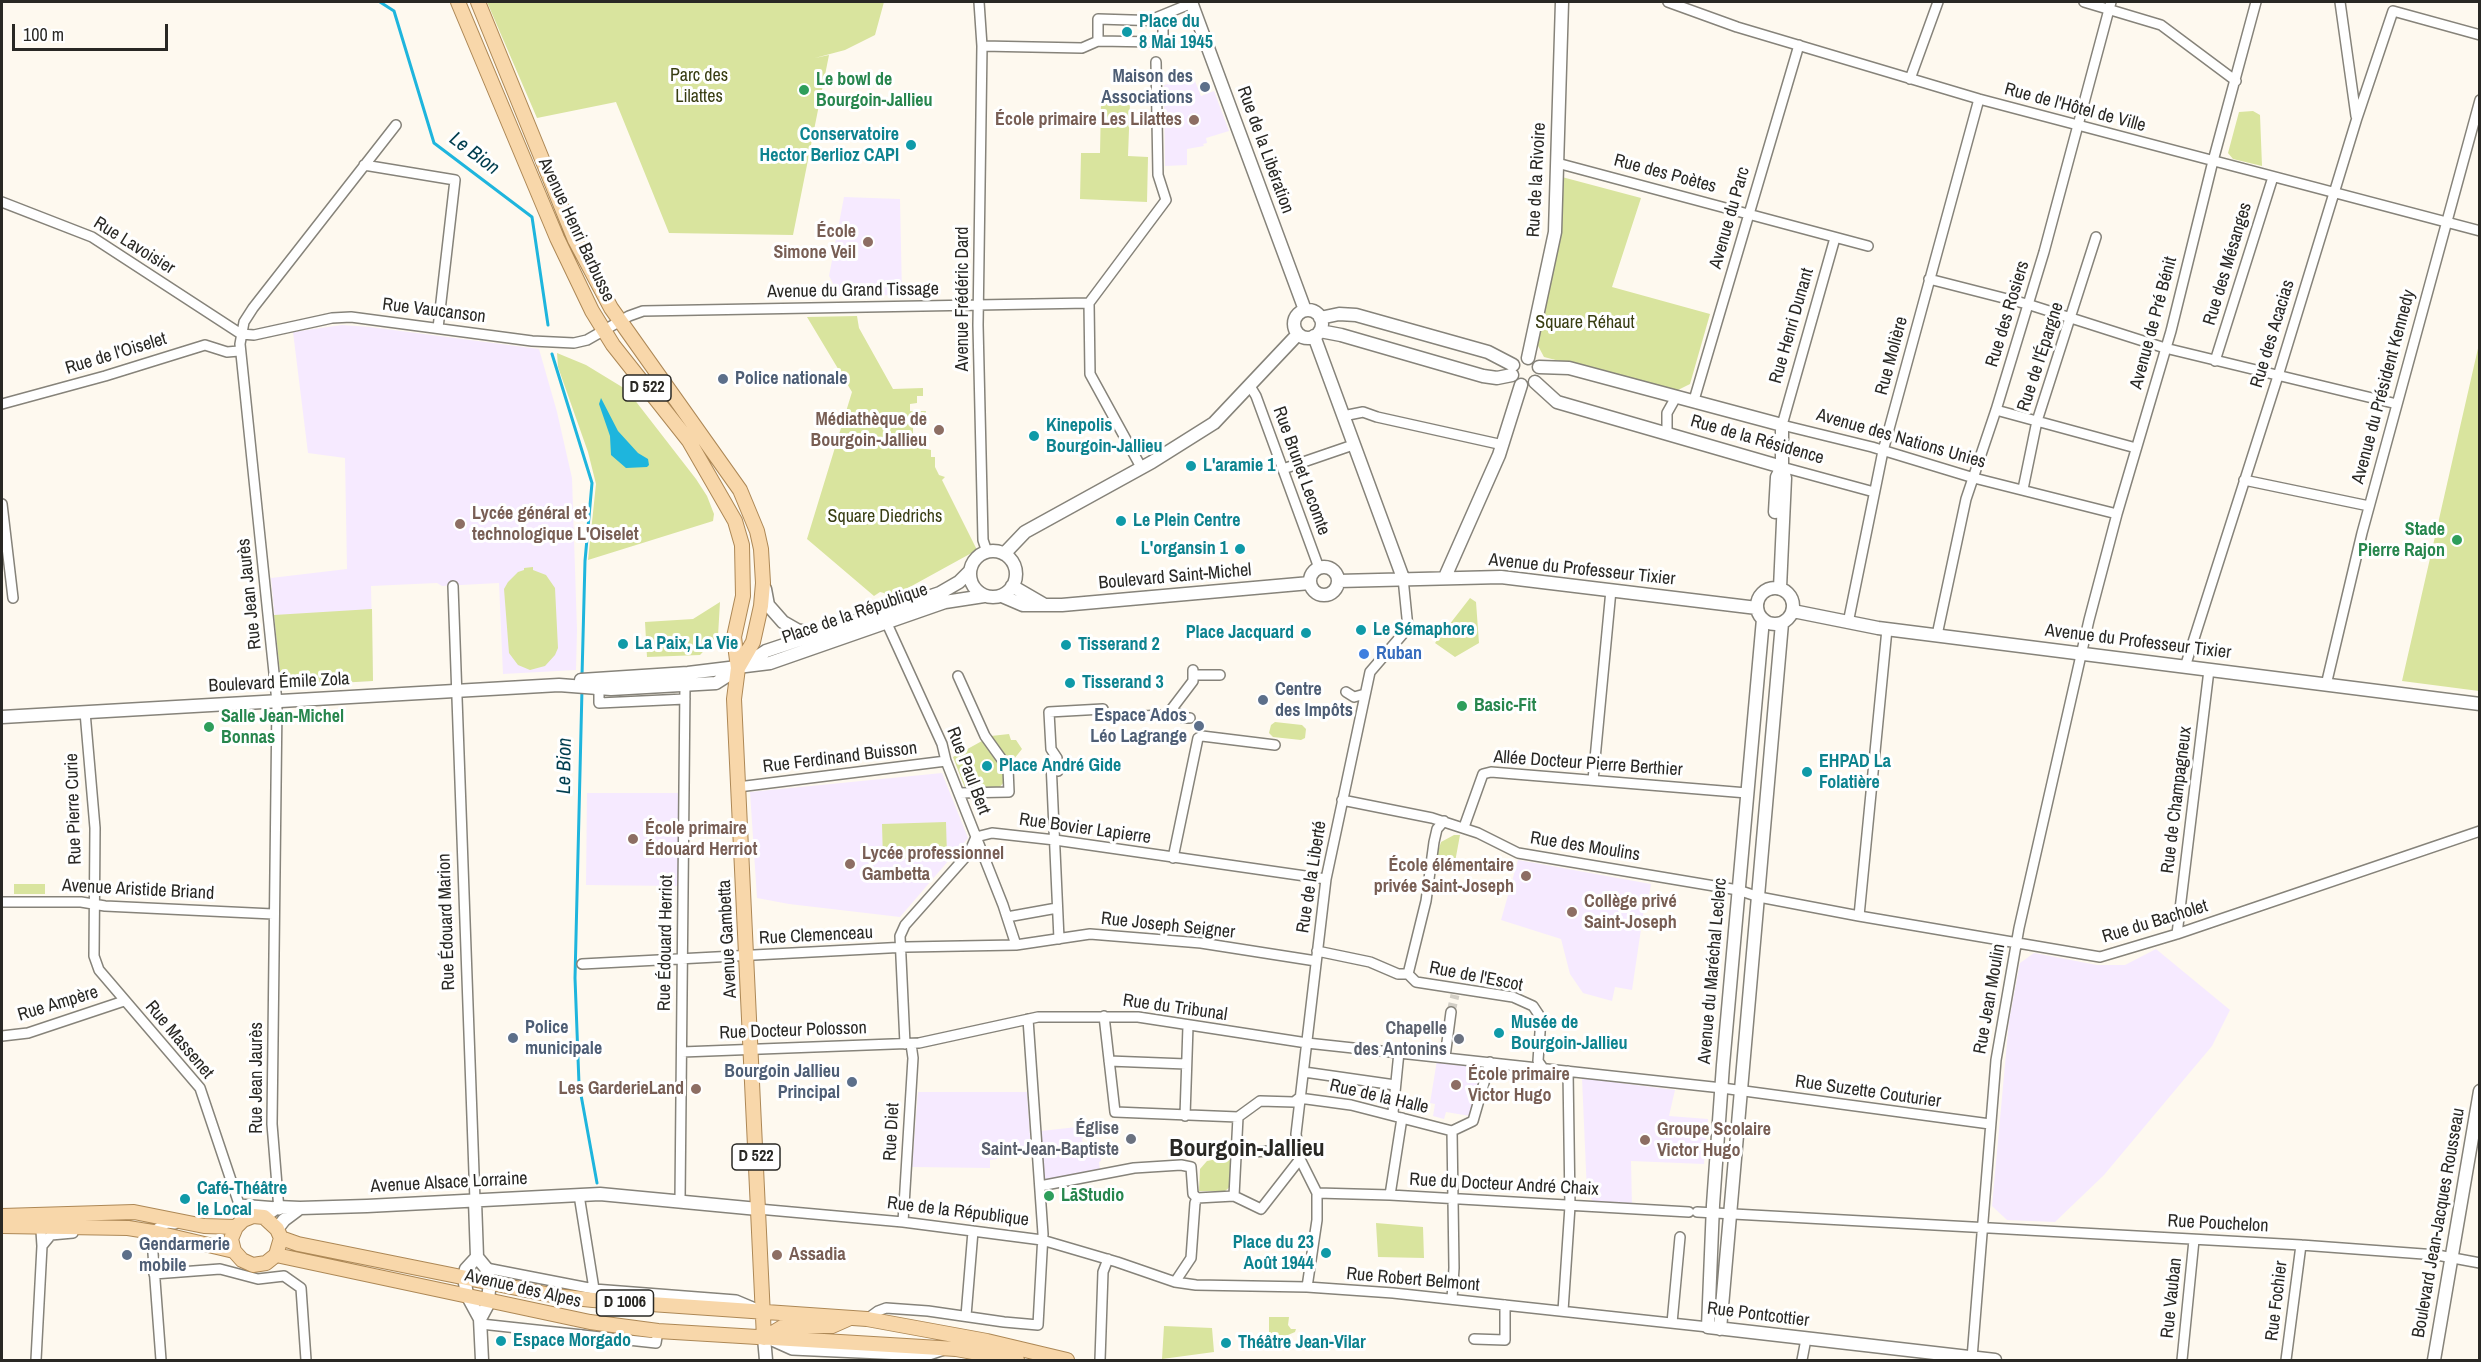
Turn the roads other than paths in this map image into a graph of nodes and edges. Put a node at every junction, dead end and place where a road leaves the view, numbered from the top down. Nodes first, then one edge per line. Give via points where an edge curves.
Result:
1 (458, 2) edge
2 (478, 2) edge
3 (979, 2) edge
4 (1192, 2) edge
5 (1563, 2) edge
6 (1668, 2) edge
7 (1938, 2) edge
8 (2084, 2) edge
9 (2256, 2) edge
10 (2340, 2) edge
11 (1683, 4) edge
12 (2110, 6) edge
13 (1149, 21) junction
14 (2480, 35) edge
15 (1098, 41) junction
16 (1799, 45) junction
17 (982, 46) junction
18 (1156, 63) dead end
19 (1910, 79) junction
20 (2236, 81) junction
21 (1979, 99) junction
22 (2480, 100) edge
23 (2357, 118) junction
24 (396, 125) dead end
25 (2079, 126) junction
26 (2213, 161) junction
27 (1557, 163) junction
28 (364, 165) junction
29 (2273, 177) junction
30 (2333, 194) junction
31 (2, 202) edge
32 (1748, 213) junction
33 (2446, 223) junction
34 (2480, 231) edge
35 (2096, 237) dead end
36 (1835, 238) junction
37 (1868, 246) dead end
38 (1929, 279) junction
39 (1089, 303) junction
40 (2026, 304) junction
41 (978, 305) junction
42 (1305, 310) junction
43 (2072, 317) junction
44 (1320, 318) junction
45 (620, 321) junction
46 (438, 328) junction
47 (605, 330) junction
48 (1317, 333) junction
49 (241, 334) junction
50 (1298, 334) junction
51 (2165, 348) junction
52 (239, 351) junction
53 (1528, 358) junction
54 (2215, 361) junction
55 (1539, 367) junction
56 (1513, 370) junction
57 (2278, 376) junction
58 (1535, 382) junction
59 (1521, 385) junction
60 (1250, 386) junction
61 (1676, 397) junction
62 (1694, 400) junction
63 (2, 404) edge
64 (2397, 404) junction
65 (1996, 410) junction
66 (1343, 416) junction
67 (2037, 421) junction
68 (1782, 424) junction
69 (1667, 434) junction
70 (1353, 445) junction
71 (1503, 445) junction
72 (2136, 448) junction
73 (1883, 451) junction
74 (1141, 467) junction
75 (1782, 467) junction
76 (1283, 469) junction
77 (1974, 478) junction
78 (2244, 480) junction
79 (2023, 489) junction
80 (1874, 492) junction
81 (2, 504) edge
82 (2369, 506) junction
83 (2117, 514) junction
84 (987, 552) junction
85 (1004, 554) junction
86 (1319, 568) junction
87 (970, 572) junction
88 (1403, 578) junction
89 (1445, 578) junction
90 (1338, 581) junction
91 (763, 583) junction
92 (1310, 583) junction
93 (453, 586) dead end
94 (1012, 586) junction
95 (1776, 588) junction
96 (1611, 590) junction
97 (984, 596) junction
98 (1002, 596) junction
99 (13, 598) dead end
100 (1044, 605) junction
101 (1793, 611) junction
102 (1760, 614) junction
103 (884, 617) junction
104 (1782, 623) junction
105 (1848, 623) junction
106 (1887, 629) junction
107 (813, 634) junction
108 (1937, 635) junction
109 (2081, 653) junction
110 (2185, 667) junction
111 (738, 668) junction
112 (2210, 670) junction
113 (1220, 675) dead end
114 (958, 676) dead end
115 (593, 683) junction
116 (685, 685) junction
117 (2326, 685) junction
118 (1756, 690) junction
119 (1776, 691) junction
120 (455, 692) junction
121 (1346, 692) dead end
122 (1365, 694) junction
123 (685, 699) junction
124 (277, 702) junction
125 (2480, 704) edge
126 (1102, 709) dead end
127 (86, 712) junction
128 (1179, 714) junction
129 (1143, 716) dead end
130 (2, 717) edge
131 (1190, 718) dead end
132 (1275, 745) dead end
133 (946, 761) junction
134 (1051, 762) dead end
135 (1058, 776) dead end
136 (1593, 780) junction
137 (738, 788) junction
138 (1747, 793) junction
139 (959, 794) junction
140 (1342, 800) junction
141 (1444, 821) junction
142 (1464, 828) junction
143 (2480, 831) edge
144 (976, 837) junction
145 (1055, 840) junction
146 (1175, 858) junction
147 (1326, 879) junction
148 (1738, 890) junction
149 (1759, 897) junction
150 (2, 902) edge
151 (93, 904) junction
152 (1057, 908) junction
153 (273, 914) junction
154 (1007, 916) junction
155 (1859, 916) junction
156 (2177, 934) junction
157 (1059, 939) junction
158 (2016, 943) junction
159 (1016, 945) junction
160 (900, 948) junction
161 (747, 956) junction
162 (1316, 956) junction
163 (683, 960) junction
164 (582, 964) dead end
165 (1408, 974) junction
166 (124, 1001) junction
167 (1451, 1012) tunnel mouth
168 (1104, 1016) junction
169 (1033, 1018) junction
170 (1188, 1026) junction
171 (2, 1036) edge
172 (1306, 1043) junction
173 (908, 1044) junction
174 (751, 1050) junction
175 (682, 1052) junction
176 (1399, 1052) junction
177 (1445, 1057) junction
178 (1109, 1061) junction
179 (1490, 1062) junction
180 (1186, 1064) junction
181 (1543, 1068) junction
182 (1568, 1071) junction
183 (1304, 1072) junction
184 (1395, 1085) junction
185 (1722, 1088) junction
186 (1742, 1090) junction
187 (2480, 1091) edge
188 (1299, 1098) junction
189 (1185, 1116) junction
190 (1238, 1117) junction
191 (1398, 1117) junction
192 (1990, 1124) junction
193 (1452, 1131) junction
194 (1237, 1153) junction
195 (1299, 1154) junction
196 (1040, 1186) junction
197 (1317, 1193) junction
198 (600, 1194) joint
199 (579, 1195) junction
200 (1390, 1195) junction
201 (1234, 1196) junction
202 (1197, 1198) junction
203 (1454, 1198) junction
204 (475, 1201) junction
205 (680, 1201) junction
206 (239, 1204) joint
207 (1570, 1206) junction
208 (277, 1207) junction
209 (300, 1208) junction
210 (758, 1209) junction
211 (89, 1212) junction
212 (1713, 1214) junction
213 (2, 1216) edge
214 (1730, 1216) junction
215 (264, 1217) junction
216 (903, 1222) junction
217 (194, 1224) junction
218 (2, 1226) edge
219 (45, 1226) junction
220 (112, 1227) junction
221 (236, 1227) junction
222 (1984, 1227) junction
223 (281, 1229) junction
224 (973, 1231) junction
225 (153, 1232) junction
226 (1680, 1237) dead end
227 (1042, 1240) junction
228 (2194, 1240) junction
229 (2301, 1245) junction
230 (42, 1246) junction
231 (234, 1251) junction
232 (276, 1255) junction
233 (477, 1257) junction
234 (2450, 1258) junction
235 (1108, 1259) junction
236 (2480, 1263) edge
237 (486, 1268) junction
238 (154, 1274) junction
239 (464, 1277) junction
240 (1175, 1282) junction
241 (490, 1283) junction
242 (1307, 1287) junction
243 (594, 1289) junction
244 (467, 1295) junction
245 (488, 1299) junction
246 (1452, 1299) junction
247 (1505, 1305) junction
248 (1516, 1306) joint
249 (762, 1311) junction
250 (1563, 1311) junction
251 (966, 1316) junction
252 (851, 1318) junction
253 (867, 1319) junction
254 (480, 1322) junction
255 (1672, 1323) junction
256 (1714, 1328) junction
257 (658, 1331) junction
258 (764, 1338) junction
259 (1474, 1339) dead end
260 (1806, 1339) junction
261 (1972, 1358) junction
262 (36, 1360) edge
263 (161, 1360) edge
264 (306, 1360) edge
265 (482, 1360) edge
266 (766, 1360) edge
267 (1017, 1360) edge
268 (1067, 1360) edge
269 (1100, 1360) edge
270 (1802, 1360) edge
271 (1995, 1360) edge
272 (2182, 1360) edge
273 (2286, 1360) edge
274 (2434, 1360) edge

1 - 47 main road, Avenue Henri Barbusse / D 522 via 568,264
2 - 45 main road, Avenue Henri Barbusse / D 522 via 575,240
3 - 17 street, Avenue Frédéric Dard
4 - 13 street
4 - 42 street, Rue de la Libération
5 - 27 street, Rue de la Rivoire
6 - 11 street, Rue de l'Hôtel de Ville
7 - 19 street
8 - 12 street
9 - 20 street, Avenue de Pré Bénit
10 - 23 street
11 - 16 street, Rue de l'Hôtel de Ville via 1737,27
12 - 20 street via 2161,25
12 - 25 street, Rue des Rosiers
13 - 15 street via 1098,20
13 - 15 street via 1163,21 1163,38 1156,42
14 - 23 street, Rue des Acacias via 2393,11
15 - 17 street via 1082,48
16 - 19 street, Rue de l'Hôtel de Ville
16 - 32 street, Avenue du Parc
17 - 41 street, Avenue Frédéric Dard
18 - 39 street via 1158,175 1166,200
19 - 21 street, Rue de l'Hôtel de Ville
20 - 26 street, Avenue de Pré Bénit
21 - 25 street, Rue de l'Hôtel de Ville
21 - 38 street, Rue Molière
22 - 33 street, Avenue du Président Kennedy
23 - 30 street, Rue des Acacias
24 - 28 street, Rue Jean Jaurès
25 - 26 street, Rue de l'Hôtel de Ville
25 - 40 street, Rue des Rosiers
26 - 29 street, Rue de l'Hôtel de Ville
26 - 51 street, Avenue de Pré Bénit
27 - 32 street, Rue des Poètes
27 - 53 street, Rue de la Rivoire via 1555,232
28 - 46 street via 455,180
28 - 49 street, Rue Jean Jaurès via 253,308
29 - 30 street, Rue de l'Hôtel de Ville
29 - 54 street, Rue des Mésanges
30 - 33 street, Rue de l'Hôtel de Ville
30 - 57 street, Rue des Acacias
31 - 49 street, Rue Lavoisier via 92,237
32 - 36 street, Rue des Poètes
32 - 62 street, Avenue du Parc
33 - 34 street, Rue de l'Hôtel de Ville
33 - 64 street, Avenue du Président Kennedy
35 - 43 street, Rue de l'Épargne
36 - 37 street, Rue des Poètes
36 - 68 street, Rue Henri Dunant
38 - 40 street
38 - 73 street, Rue Molière
39 - 41 street, Avenue du Grand Tissage
39 - 74 street via 1090,374
40 - 43 street
40 - 65 street, Rue des Rosiers
41 - 45 street, Avenue du Grand Tissage via 643,311
41 - 84 street, Avenue Frédéric Dard via 983,540
42 - 44 street via 1314,311
42 - 50 street via 1294,323
43 - 51 street
43 - 67 street, Rue de l'Épargne
44 - 48 street
44 - 56 street via 1356,315 1488,352
45 - 47 street, Rue Vaucanson
45 - 91 main road, Avenue Henri Barbusse / D 522 via 740,490 759,539
46 - 47 street, Rue Vaucanson via 574,343
46 - 49 street, Rue Vaucanson via 341,318 254,335
47 - 111 main road, Avenue Henri Barbusse / D 522 via 689,441 735,521 744,570 735,637
48 - 50 street via 1309,338
48 - 56 street via 1341,335 1483,376 1497,378
48 - 66 street
49 - 52 street, Rue Jean Jaurès
50 - 60 street
51 - 54 street
51 - 72 street, Avenue de Pré Bénit
52 - 63 street, Rue de l'Oiselet via 227,352 205,345
52 - 124 street, Rue Jean Jaurès
53 - 55 street
53 - 56 street via 1521,358
54 - 57 street
55 - 58 street
55 - 61 street, Avenue des Nations Unies via 1569,368
56 - 59 street
57 - 64 street
57 - 78 street, Rue des Acacias
58 - 59 street
58 - 69 street via 1557,402
59 - 71 street
60 - 74 street via 1214,423
60 - 76 street, Rue Brunet Lecomte
61 - 62 street, Avenue des Nations Unies
61 - 69 street, Rue de la Résidence via 1667,413
62 - 68 street, Avenue des Nations Unies
64 - 82 street, Avenue du Président Kennedy
65 - 67 street
65 - 77 street, Rue des Rosiers
66 - 70 street
66 - 71 street via 1363,412
67 - 72 street
67 - 79 street, Rue de l'Épargne
68 - 73 street, Avenue des Nations Unies
68 - 75 street
69 - 75 street, Rue de la Résidence
70 - 76 street
70 - 88 street
71 - 89 street
72 - 83 street, Avenue de Pré Bénit
73 - 77 street, Avenue des Nations Unies
73 - 80 street, Rue Molière
74 - 85 street via 1025,532
75 - 80 street, Rue de la Résidence
75 - 95 street via 1785,478
76 - 86 street, Rue Brunet Lecomte
77 - 79 street, Avenue des Nations Unies
77 - 108 street, Rue des Rosiers
78 - 82 street
78 - 110 street, Rue des Acacias
79 - 83 street, Avenue des Nations Unies
80 - 105 street, Rue Molière
81 - 99 street
82 - 117 street, Avenue du Président Kennedy
83 - 109 street, Avenue de Pré Bénit
84 - 85 street
84 - 87 street via 974,561
85 - 94 street via 1016,572
86 - 90 street via 1332,569
86 - 92 street
87 - 97 street via 974,589
87 - 103 street, Place de la République via 940,592
88 - 89 street, Avenue du Professeur Tixier
88 - 90 street, Avenue du Professeur Tixier
88 - 122 street, Rue de la Liberté via 1408,628 1370,672
89 - 96 street, Avenue du Professeur Tixier via 1510,578
90 - 92 street via 1335,590 1323,595 1314,591
91 - 107 street via 768,605 783,621 796,630
91 - 111 main road, Avenue Henri Barbusse / D 522 via 757,631
92 - 100 street, Boulevard Saint-Michel
93 - 120 street, Rue Édouard Marion
94 - 98 street
94 - 100 street
95 - 101 street via 1790,595
95 - 102 street via 1759,597
96 - 102 street, Avenue du Professeur Tixier
96 - 136 street
97 - 98 street
97 - 103 street, Place de la République
98 - 100 street, Boulevard Saint-Michel via 1023,605
101 - 104 street
101 - 105 street, Avenue du Professeur Tixier
102 - 104 street via 1772,624
102 - 118 street, Avenue du Maréchal Leclerc
103 - 107 street, Place de la République
103 - 111 street, Place de la République via 770,663
103 - 133 street, Rue Paul Bert via 942,744
104 - 119 street
105 - 106 street, Avenue du Professeur Tixier
106 - 108 street, Avenue du Professeur Tixier
106 - 155 street
107 - 111 street, Place de la République via 766,651
108 - 109 street, Avenue du Professeur Tixier
109 - 110 street, Avenue du Professeur Tixier
109 - 158 street, Rue Jean Moulin
110 - 112 street, Avenue du Professeur Tixier
111 - 115 street, Place de la République
111 - 116 street, Place de la République via 716,683
111 - 137 main road, Avenue Gambetta / D 522
112 - 117 street, Avenue du Professeur Tixier
112 - 156 street, Rue de Champagneux
113 - 128 street via 1193,672 1193,681 1171,710
114 - 139 street via 985,736 1008,768 1009,792
115 - 116 street, Place de la République via 611,689
115 - 120 street, Boulevard Émile Zola
115 - 123 street via 599,692 599,703
116 - 123 street, Rue Édouard Herriot
117 - 125 street, Avenue du Professeur Tixier
118 - 119 street
118 - 138 street, Avenue du Maréchal Leclerc
119 - 149 street
120 - 124 street, Boulevard Émile Zola
120 - 204 street, Rue Édouard Marion
121 - 122 street via 1354,697
122 - 140 street, Rue de la Liberté
123 - 163 street, Rue Édouard Herriot
124 - 127 street, Boulevard Émile Zola
124 - 153 street, Rue Jean Jaurès
126 - 135 street via 1049,712
127 - 130 street, Boulevard Émile Zola
127 - 151 street, Rue Pierre Curie via 95,828
128 - 129 street
128 - 131 street
132 - 146 street via 1198,738
133 - 137 street, Rue Ferdinand Buisson
133 - 139 street, Rue Paul Bert
134 - 145 street
136 - 138 street, Allée Docteur Pierre Berthier
136 - 142 street, Allée Docteur Pierre Berthier via 1482,774
137 - 161 main road, Avenue Gambetta / D 522
138 - 148 street, Avenue du Maréchal Leclerc
139 - 144 street, Rue Paul Bert
140 - 141 street, Rue des Moulins
140 - 147 street, Rue de la Liberté
141 - 142 street, Rue des Moulins
141 - 165 street via 1437,829 1426,901
142 - 148 street, Rue des Moulins via 1518,853
143 - 156 street, Rue du Bacholet
144 - 145 street, Rue Bovier Lapierre via 992,833
144 - 154 street, Rue Paul Bert
144 - 160 street via 969,852 905,925
145 - 146 street, Rue Bovier Lapierre
145 - 152 street
146 - 147 street, Rue Bovier Lapierre
147 - 162 street, Rue de la Liberté
148 - 149 street, Rue des Moulins
148 - 185 street, Avenue du Maréchal Leclerc
149 - 155 street, Rue du Bacholet
149 - 186 street
150 - 151 street, Avenue Aristide Briand
151 - 153 street, Avenue Aristide Briand
151 - 166 street, Rue Massenet via 96,963
152 - 154 street
152 - 157 street
153 - 208 street, Rue Jean Jaurès via 272,1124
154 - 159 street, Rue Paul Bert
155 - 158 street, Rue du Bacholet
156 - 158 street, Rue du Bacholet via 2100,957
157 - 159 street, Rue Joseph Seigner
157 - 162 street, Rue Joseph Seigner via 1090,934
158 - 192 street, Rue Jean Moulin via 1995,1060
159 - 160 street, Rue Clemenceau
160 - 161 street, Rue Clemenceau
160 - 173 street, Rue Diet
161 - 163 street, Rue Clemenceau
161 - 174 main road, Avenue Gambetta / D 522
162 - 165 street, Rue de l'Escot via 1370,962 1398,974
162 - 172 street, Rue de la Liberté
163 - 164 street, Rue Clemenceau
163 - 175 street, Rue Édouard Herriot
165 - 181 street, Rue de l'Escot via 1416,982 1455,992 1513,997 1533,1006 1541,1018 1538,1061
166 - 171 street, Rue Ampère via 28,1033
166 - 206 street, Rue Massenet via 200,1088
167 - 177 street
168 - 169 street, Rue du Tribunal
168 - 170 street, Rue du Tribunal via 1138,1017
168 - 178 street
169 - 173 street, Rue du Tribunal
169 - 196 street
170 - 172 street, Rue du Tribunal
170 - 180 street
172 - 176 street, Rue du Tribunal
172 - 183 street, Rue de la Liberté
173 - 174 street, Rue Docteur Polosson
173 - 216 street, Rue Diet via 913,1058
174 - 175 street, Rue Docteur Polosson
174 - 210 main road, Avenue Gambetta / D 522
175 - 205 street, Rue Édouard Herriot
176 - 177 street, Rue du Tribunal
176 - 184 street
177 - 179 street, Rue du Tribunal
178 - 180 street
178 - 189 street via 1115,1112
179 - 181 street, Rue du Tribunal
179 - 193 street via 1473,1121
180 - 189 street
181 - 182 street, Rue Suzette Couturier
182 - 185 street, Rue Suzette Couturier
182 - 207 street
183 - 184 street
183 - 188 street, Rue de la Liberté
184 - 191 street
185 - 186 street, Rue Suzette Couturier
185 - 212 street, Avenue du Maréchal Leclerc
186 - 192 street, Rue Suzette Couturier
186 - 214 street
187 - 234 street, Boulevard Jean-Jacques Rousseau
188 - 190 street, Rue de la Halle via 1294,1102 1260,1101
188 - 191 street, Rue de la Halle
188 - 195 street, Rue de la Liberté
189 - 190 street
190 - 194 street
191 - 193 street, Rue de la Halle
191 - 200 street
192 - 222 street, Rue Jean Moulin
193 - 203 street
194 - 195 street
194 - 201 street
195 - 197 street, Rue de la Liberté
195 - 201 street via 1261,1209
196 - 202 street via 1134,1168 1181,1165 1191,1167 1193,1194
196 - 227 street
197 - 200 street, Rue du Docteur André Chaix
197 - 242 street
198 - 199 street, Avenue Alsace Lorraine
198 - 205 street, Rue de la République
199 - 204 street, Avenue Alsace Lorraine
199 - 243 street
200 - 203 street, Rue du Docteur André Chaix
201 - 202 street
202 - 240 street via 1191,1258
203 - 207 street, Rue du Docteur André Chaix
203 - 246 street
204 - 209 street, Avenue Alsace Lorraine
204 - 233 street, Rue Édouard Marion
205 - 210 street, Rue de la République
206 - 208 street, Avenue Alsace Lorraine
207 - 212 street, Rue du Docteur André Chaix
207 - 250 street
208 - 209 street, Avenue Alsace Lorraine
208 - 215 street
208 - 223 street, Rue Jean Jaurès
209 - 223 street
210 - 216 street, Rue de la République
210 - 249 main road, D 522
211 - 213 main road
211 - 217 main road via 134,1212
211 - 219 street via 52,1219
212 - 214 street, Rue du Docteur André Chaix
212 - 256 street, Avenue du Maréchal Leclerc
214 - 222 street, Rue du Docteur André Chaix
214 - 256 street
215 - 221 main road via 254,1216
215 - 223 main road, Avenue des Alpes
216 - 224 street, Rue de la République
217 - 221 main road
217 - 225 street via 167,1223
218 - 219 main road, Avenue des Alpes
219 - 220 main road, Avenue des Alpes
219 - 230 street via 40,1231
220 - 225 main road, Avenue des Alpes
220 - 230 street via 96,1233 51,1235
221 - 231 main road via 231,1239
222 - 228 street, Rue Pouchelon
222 - 261 street, Rue Jean Moulin
223 - 232 main road
223 - 239 main road, Avenue des Alpes / D 1006 via 298,1244
224 - 227 street, Rue de la République
224 - 251 street
225 - 231 main road, Avenue des Alpes
225 - 238 street
226 - 255 street
227 - 235 street, Rue de la République
227 - 251 street, Avenue des Alpes via 1038,1325
228 - 229 street, Rue Pouchelon
228 - 272 street, Rue Vauban
229 - 234 street, Rue Pouchelon
229 - 273 street, Rue Fochier
230 - 262 street
231 - 232 main road, Avenue des Alpes via 254,1265 266,1263
232 - 244 main road, Avenue des Alpes / D 1006
233 - 237 street
233 - 239 street
234 - 236 street, Rue Pouchelon
234 - 274 street, Boulevard Jean-Jacques Rousseau
235 - 240 street, Rue de la République
235 - 269 street via 1103,1272
237 - 241 street
237 - 243 street, Avenue des Alpes
238 - 263 street
238 - 264 street via 220,1269 258,1279 284,1276 301,1288
239 - 241 main road, Avenue des Alpes / D 1006
239 - 244 street
240 - 242 street, Rue de la République
241 - 245 street
241 - 249 main road, Avenue des Alpes / D 1006 via 592,1300
242 - 246 street, Rue Robert Belmont
243 - 249 street, Avenue des Alpes via 736,1300
244 - 245 main road, Avenue des Alpes / D 1006
244 - 254 street
245 - 254 street
245 - 257 main road, Avenue des Alpes / D 1006 via 591,1322
246 - 247 street, Rue Robert Belmont
247 - 248 street, Rue Robert Belmont
247 - 259 street via 1505,1340
248 - 250 street, Rue Pontcottier
249 - 252 main road, Avenue des Alpes / D 1006
249 - 258 main road, D 522
250 - 255 street, Rue Pontcottier
251 - 253 street, Avenue des Alpes via 886,1308
252 - 253 main road, Avenue des Alpes / D 1006
252 - 258 main road, Avenue des Alpes / D 1006 via 832,1326 784,1326
253 - 268 main road, Avenue des Alpes / D 1006
254 - 257 street via 656,1343
254 - 265 street
255 - 256 street, Rue Pontcottier
256 - 260 street, Rue Pontcottier
257 - 258 main road, Avenue des Alpes / D 1006
258 - 266 street, D 522
258 - 267 main road, Avenue des Alpes / D 1006 via 948,1348
260 - 261 street, Rue Pontcottier
260 - 270 street
261 - 271 street, Rue Pontcottier

